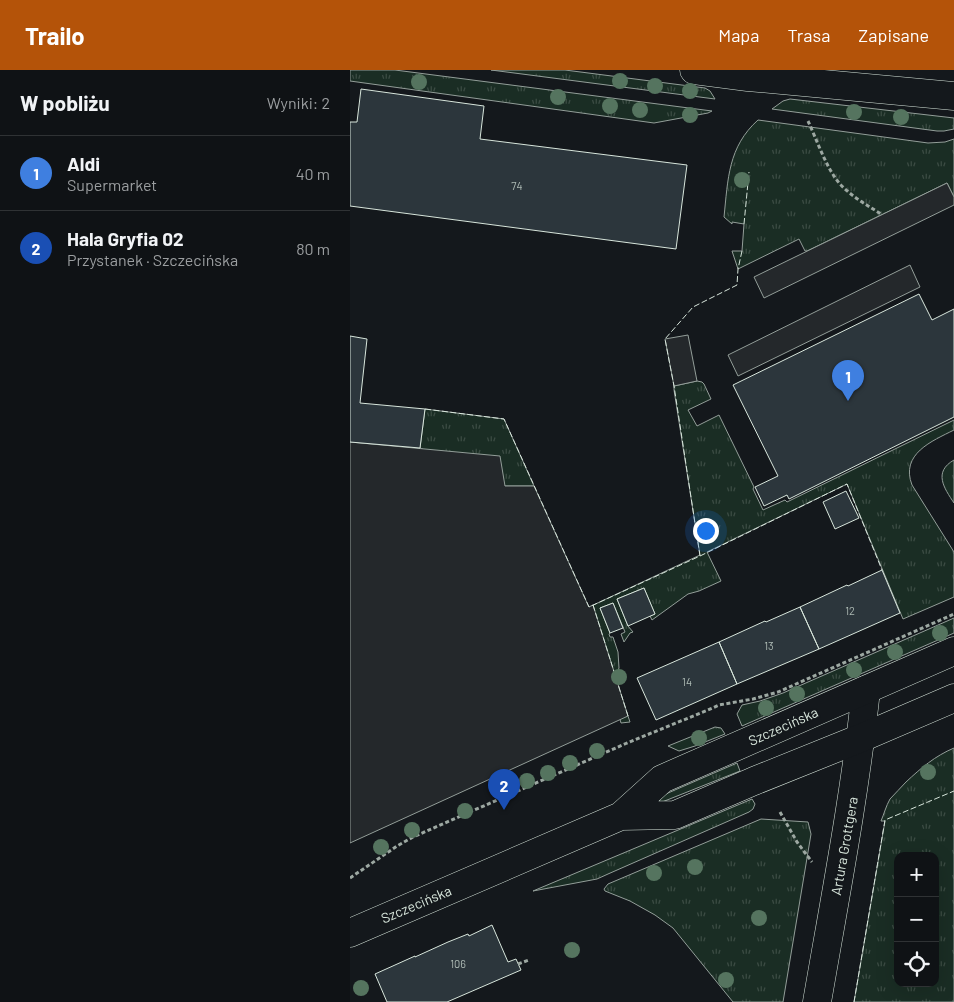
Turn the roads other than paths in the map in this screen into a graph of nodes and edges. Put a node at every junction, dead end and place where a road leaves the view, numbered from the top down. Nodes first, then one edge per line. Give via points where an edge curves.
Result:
1 (694, 70) edge
2 (954, 96) edge
3 (954, 651) edge
4 (866, 690) junction
5 (954, 698) edge
6 (861, 738) junction
7 (620, 816) junction
8 (350, 933) edge
9 (817, 1002) edge

1 - 2 street via 748,78
3 - 4 street, Szczecińska
4 - 6 street, Artura Grottgera
4 - 7 street, Szczecińska via 662,779
5 - 6 street, Szczecińska
6 - 7 street, Szczecińska via 675,815
6 - 9 street, Artura Grottgera
7 - 8 street, Szczecińska

